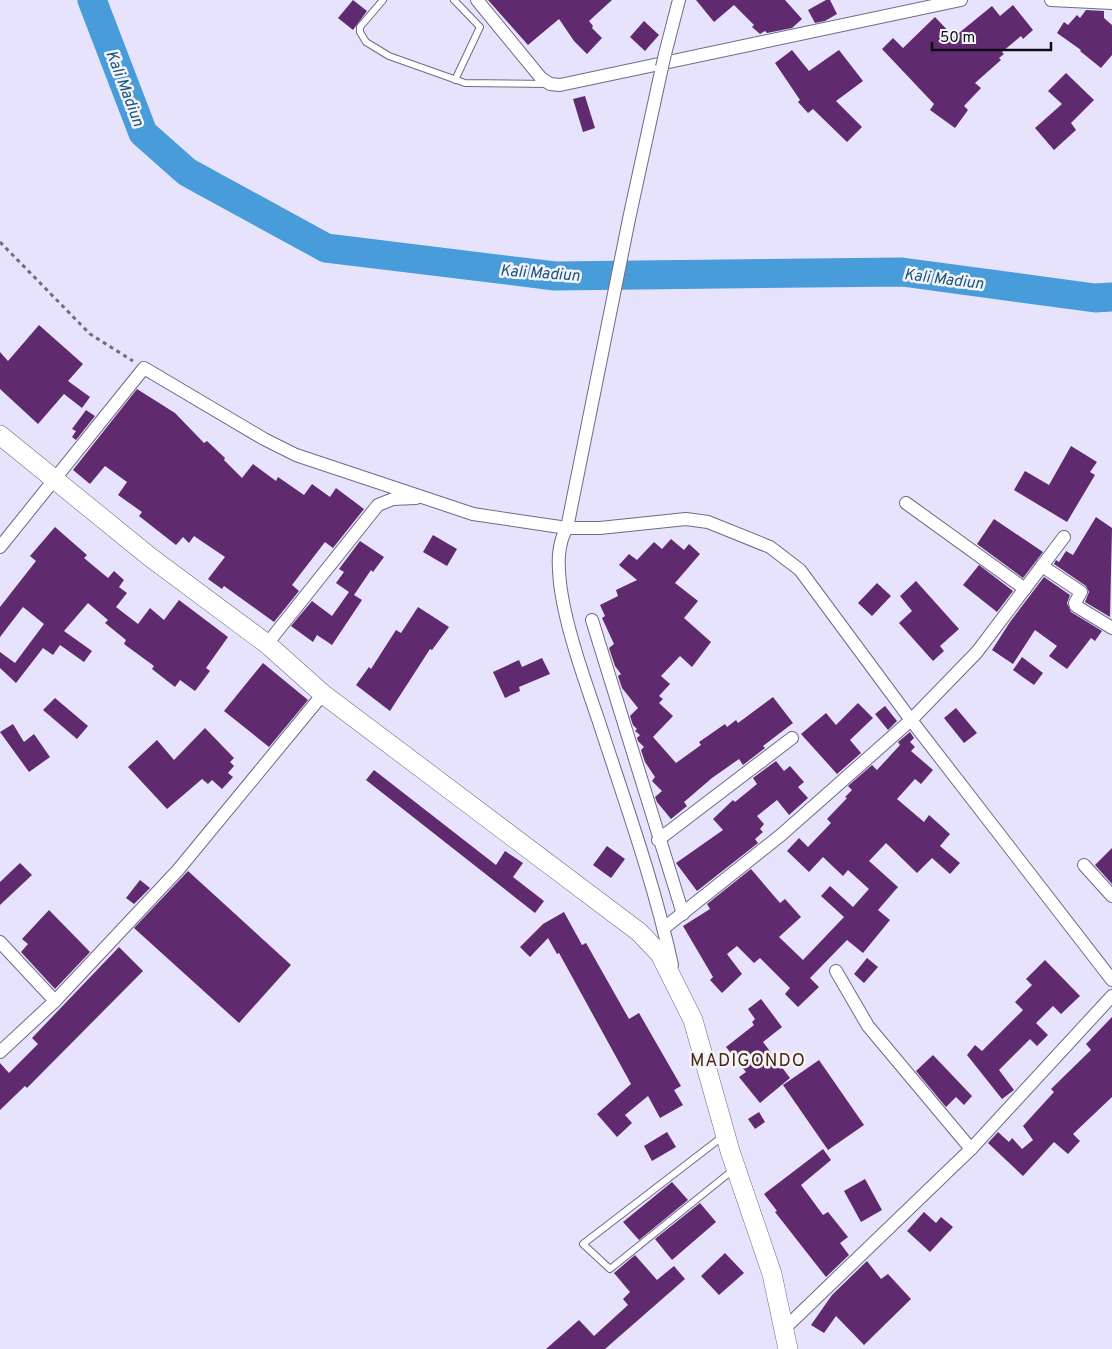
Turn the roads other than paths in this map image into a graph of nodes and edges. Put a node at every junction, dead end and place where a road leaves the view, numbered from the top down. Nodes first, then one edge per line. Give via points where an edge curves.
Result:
1 (384, 0) edge
2 (454, 0) edge
3 (477, 0) edge
4 (679, 0) edge
5 (961, 0) edge
6 (1052, 0) edge
7 (1112, 3) edge
8 (455, 80) junction
9 (550, 84) junction
10 (0, 434) edge
11 (55, 480) junction
12 (425, 498) junction
13 (906, 503) dead end
14 (566, 528) junction
15 (1064, 537) dead end
16 (0, 547) edge
17 (1042, 566) junction
18 (1025, 589) junction
19 (592, 620) dead end
20 (1112, 628) edge
21 (267, 644) junction
22 (323, 694) junction
23 (911, 720) junction
24 (792, 738) dead end
25 (658, 840) junction
26 (1084, 865) dead end
27 (1112, 896) edge
28 (683, 914) junction
29 (664, 928) junction
30 (0, 942) edge
31 (836, 971) dead end
32 (1112, 980) edge
33 (675, 982) junction
34 (1112, 996) edge
35 (56, 1001) junction
36 (0, 1052) edge
37 (725, 1135) junction
38 (972, 1149) junction
39 (736, 1168) junction
40 (784, 1329) junction
41 (788, 1349) edge

1 - 8 lane via 360,27 366,42 389,56
2 - 8 lane via 480,27
3 - 9 street via 541,78
4 - 14 street, bridge via 629,219
5 - 9 street via 586,80
6 - 7 street
8 - 9 lane via 493,85
10 - 11 main road
11 - 12 street via 144,368 296,455
11 - 16 street
11 - 21 main road via 150,557
12 - 14 street via 473,514
12 - 21 street via 393,499 378,505
13 - 18 street
14 - 23 street via 600,528 686,519 708,522 770,547 800,570
14 - 29 street via 559,552 562,599
15 - 17 street
17 - 18 street
17 - 20 street via 1082,592 1076,606
18 - 23 street via 977,652
19 - 25 street
21 - 22 main road
22 - 33 main road via 639,932 660,954
22 - 35 street via 178,870
23 - 28 street via 781,836
23 - 32 street
24 - 25 street
25 - 28 street
26 - 27 street
28 - 29 street
29 - 33 street
30 - 35 street
31 - 38 street via 868,1026
33 - 37 main road via 693,1020
34 - 38 street
35 - 36 street
37 - 39 main road
37 - 39 lane via 583,1244 610,1269
38 - 40 street
39 - 40 main road via 772,1274
40 - 41 main road

